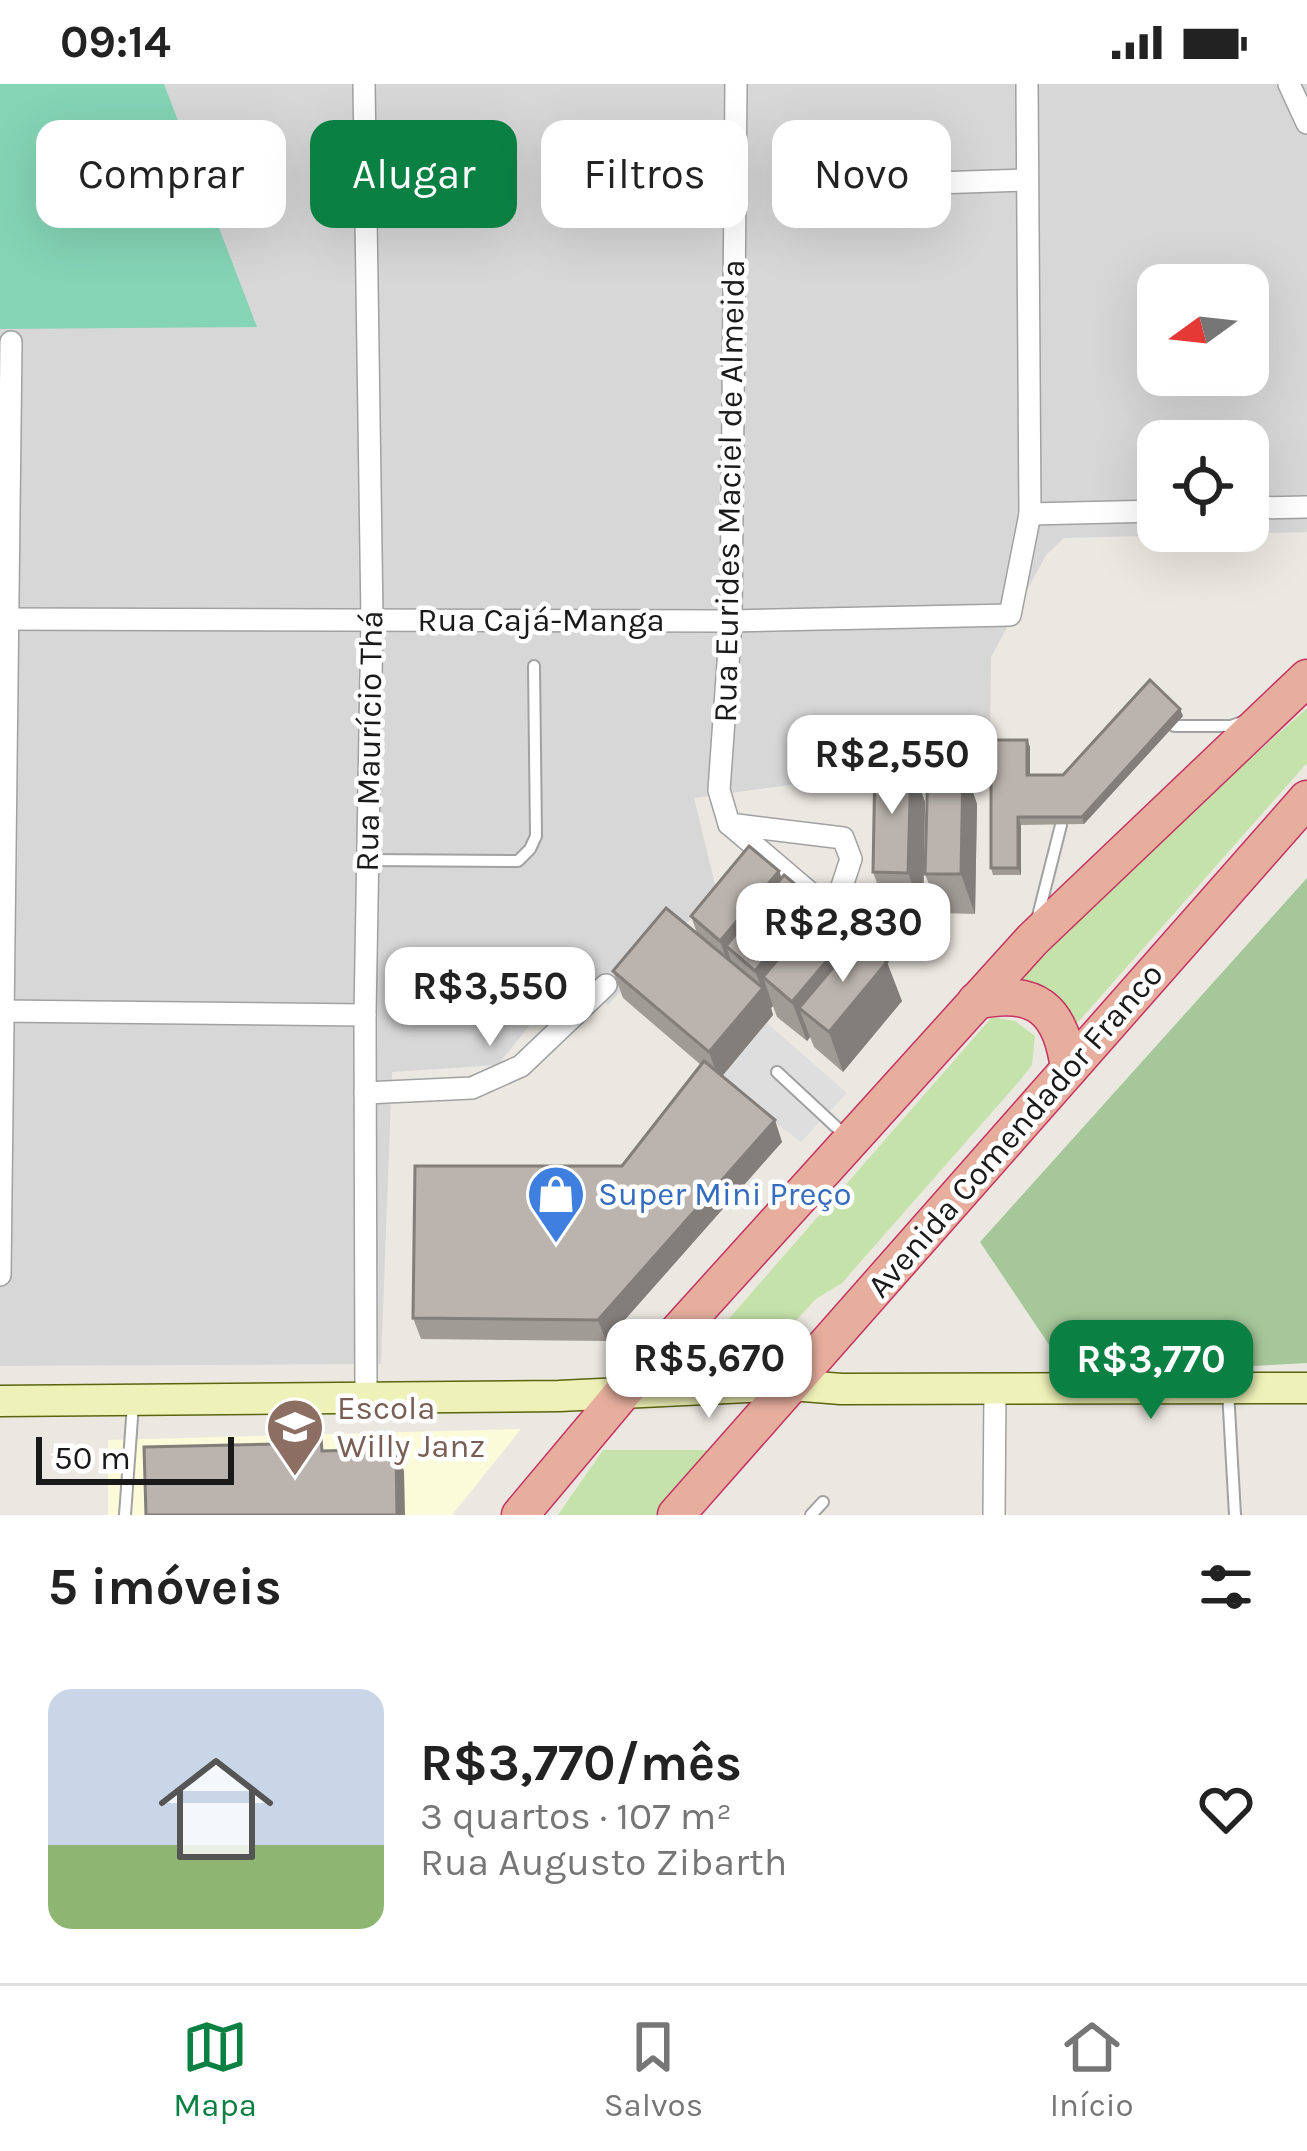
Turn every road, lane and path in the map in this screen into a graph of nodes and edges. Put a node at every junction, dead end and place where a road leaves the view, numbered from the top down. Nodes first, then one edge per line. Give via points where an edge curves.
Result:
1 (364, 84) edge
2 (736, 84) edge
3 (1027, 84) edge
4 (1289, 84) edge
5 (1307, 123) edge
6 (1028, 181) junction
7 (951, 183) edge
8 (11, 342) dead end
9 (1307, 507) edge
10 (1269, 508) edge
11 (1137, 511) edge
12 (1030, 514) junction
13 (4, 619) edge
14 (372, 619) junction
15 (731, 621) junction
16 (535, 666) dead end
17 (1307, 678) edge
18 (1274, 711) junction
19 (1174, 726) edge
20 (1307, 799) edge
21 (729, 824) junction
22 (1061, 824) edge
23 (368, 860) junction
24 (1033, 939) junction
25 (606, 985) dead end
26 (976, 1001) junction
27 (0, 1011) edge
28 (365, 1015) junction
29 (1069, 1069) junction
30 (777, 1072) dead end
31 (365, 1093) junction
32 (850, 1140) junction
33 (0, 1275) edge
34 (791, 1384) junction
35 (1228, 1388) junction
36 (1307, 1388) edge
37 (994, 1390) junction
38 (624, 1391) junction
39 (366, 1399) junction
40 (133, 1400) junction
41 (0, 1401) edge
42 (823, 1502) dead end
43 (125, 1515) edge
44 (520, 1515) edge
45 (676, 1515) edge
46 (811, 1515) edge
47 (994, 1515) edge
48 (1235, 1515) edge

1 - 14 street, Rua Maurício Thá
2 - 15 street, Rua Eurides Maciel de Almeida
3 - 6 street
4 - 5 street
6 - 7 street
6 - 12 street
8 - 13 street
9 - 10 street
11 - 12 street
12 - 15 street, Rua Cajá-Manga via 1010,615
13 - 14 street, Rua Cajá-Manga
13 - 27 street
14 - 15 street, Rua Cajá-Manga
14 - 23 street, Rua Maurício Thá
15 - 21 street, Rua Eurides Maciel de Almeida via 719,790
16 - 23 lane via 530,849 518,861
17 - 18 highway
18 - 19 lane via 1231,726
18 - 24 highway
20 - 29 highway, Avenida Comendador Franco
21 - 21 street via 823,904 837,901 851,859 843,838
22 - 24 lane
23 - 28 street, Rua Maurício Thá
24 - 26 highway
25 - 31 street via 521,1066 488,1081
26 - 29 highway via 1008,994 1048,1012
26 - 32 highway
27 - 28 street
27 - 33 street
28 - 31 street, Rua Maurício Thá
29 - 34 highway, Avenida Comendador Franco
30 - 32 lane
31 - 39 street, Rua Maurício Thá
32 - 38 highway
34 - 37 main road
34 - 38 main road
34 - 45 highway, Avenida Comendador Franco
35 - 36 main road
35 - 37 main road
35 - 48 lane
37 - 47 street
38 - 39 main road
38 - 44 highway
39 - 40 main road
40 - 41 main road
40 - 43 lane
42 - 46 lane

